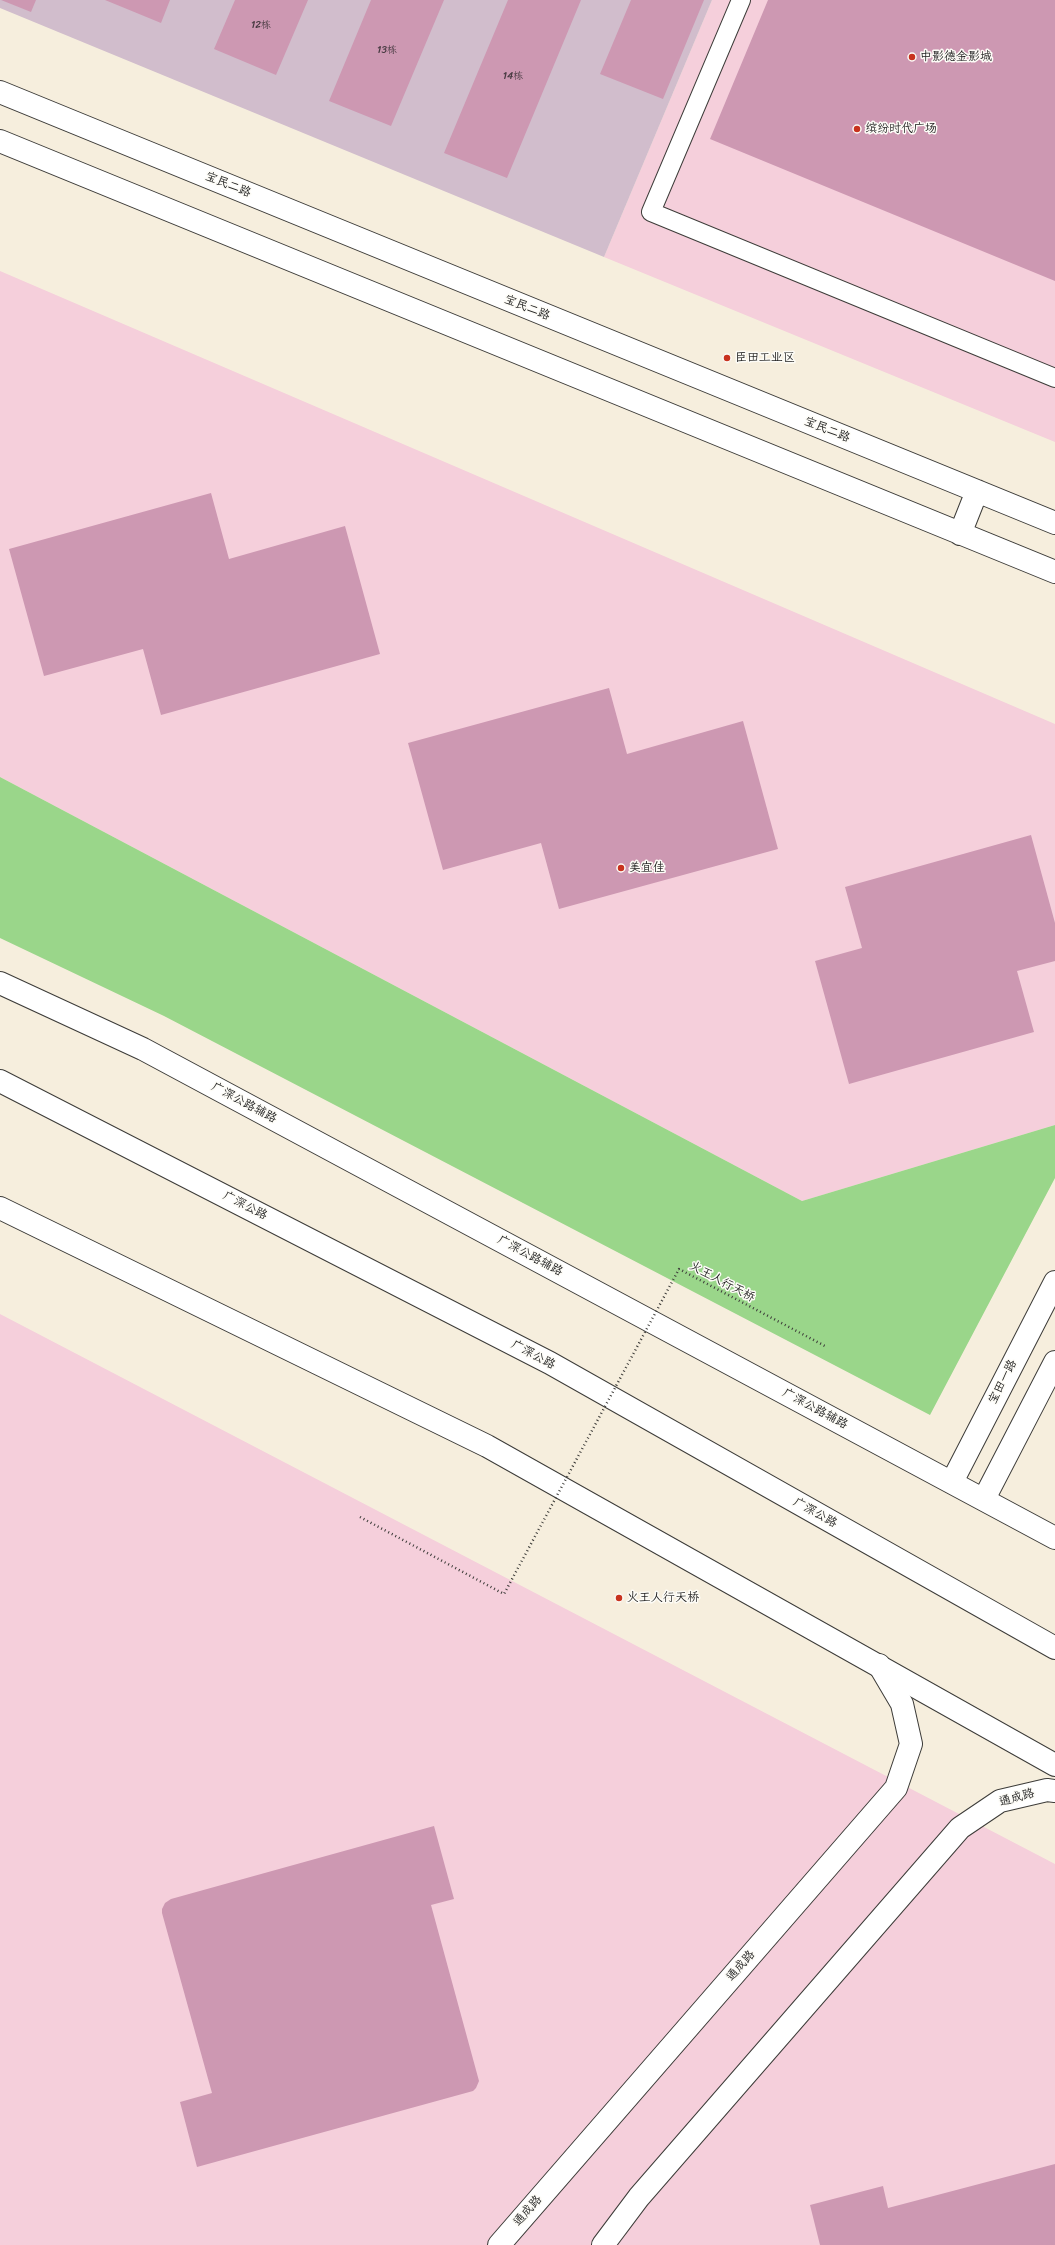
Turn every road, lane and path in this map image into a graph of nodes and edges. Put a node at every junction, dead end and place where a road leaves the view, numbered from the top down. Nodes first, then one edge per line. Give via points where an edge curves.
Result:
1 (741, 0) edge
2 (0, 92) edge
3 (0, 141) edge
4 (1055, 378) edge
5 (977, 491) junction
6 (1055, 523) edge
7 (960, 534) junction
8 (1055, 572) edge
9 (0, 983) edge
10 (0, 1081) edge
11 (0, 1208) edge
12 (1055, 1282) edge
13 (825, 1346) dead end
14 (1055, 1362) edge
15 (952, 1482) junction
16 (984, 1499) junction
17 (360, 1517) dead end
18 (1055, 1538) edge
19 (1055, 1648) edge
20 (878, 1665) junction
21 (1055, 1765) edge
22 (1055, 1791) edge
23 (499, 2245) edge
24 (602, 2245) edge

1 - 4 lane via 651,212
2 - 5 main road, 宝民二路
3 - 7 main road
5 - 6 main road, 宝民二路
5 - 7 main road
7 - 8 main road
9 - 15 main road, 广深公路辅路 via 143,1049
10 - 19 main road, 广深公路 via 550,1364
11 - 20 main road via 487,1446
12 - 15 main road, 宝田一路
13 - 17 path, 火王人行天桥, bridge via 679,1269 504,1594
14 - 16 main road
15 - 16 main road, 广深公路辅路
16 - 18 main road, 广深公路辅路
20 - 21 main road
20 - 23 main road, 通成路 via 902,1704 911,1744 896,1788
22 - 24 main road, 通成路 via 1047,1790 1000,1801 960,1828 639,2198

